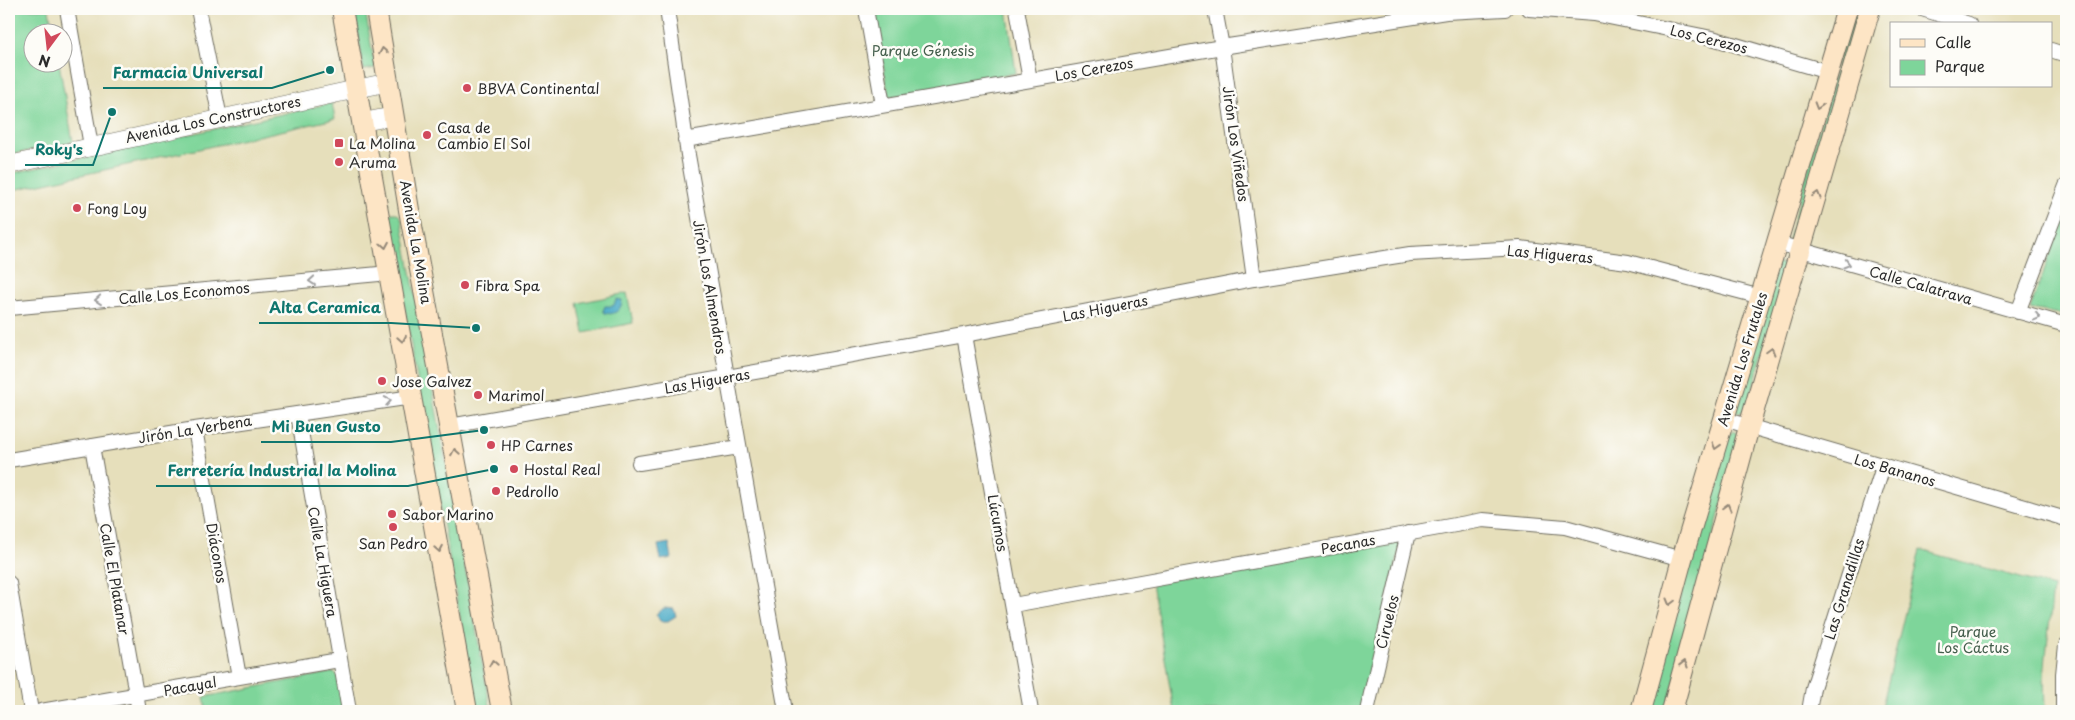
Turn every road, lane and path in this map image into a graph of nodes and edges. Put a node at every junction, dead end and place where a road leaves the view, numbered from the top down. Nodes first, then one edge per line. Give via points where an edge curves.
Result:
1 (67, 9) edge
2 (198, 9) edge
3 (342, 9) edge
4 (376, 9) edge
5 (667, 9) edge
6 (866, 9) edge
7 (1017, 9) edge
8 (1215, 9) edge
9 (1505, 9) edge
10 (1529, 9) edge
11 (1847, 9) edge
12 (1870, 9) edge
13 (1922, 9) edge
14 (1595, 11) edge
15 (1963, 22) edge
16 (1222, 47) junction
17 (2052, 50) edge
18 (2066, 55) edge
19 (1828, 72) junction
20 (1030, 80) junction
21 (389, 82) junction
22 (357, 88) junction
23 (883, 105) junction
24 (394, 116) junction
25 (220, 118) junction
26 (363, 122) junction
27 (685, 140) junction
28 (91, 146) junction
29 (9, 165) edge
30 (2066, 186) edge
31 (409, 210) junction
32 (380, 217) junction
33 (1777, 244) junction
34 (1800, 251) junction
35 (390, 273) junction
36 (1254, 280) junction
37 (1761, 297) junction
38 (9, 308) edge
39 (2018, 312) junction
40 (2066, 325) edge
41 (964, 335) junction
42 (726, 378) junction
43 (412, 397) junction
44 (298, 414) junction
45 (1724, 419) junction
46 (450, 426) junction
47 (1749, 427) junction
48 (195, 429) junction
49 (92, 446) junction
50 (739, 447) junction
51 (9, 460) edge
52 (639, 463) dead end
53 (1882, 467) junction
54 (2066, 520) edge
55 (1408, 533) junction
56 (1682, 559) junction
57 (9, 583) edge
58 (1013, 604) junction
59 (2066, 645) edge
60 (339, 660) junction
61 (239, 677) junction
62 (136, 695) junction
63 (31, 711) edge
64 (41, 711) edge
65 (139, 711) edge
66 (349, 711) edge
67 (467, 711) edge
68 (502, 711) edge
69 (786, 711) edge
70 (1031, 711) edge
71 (1367, 711) edge
72 (1641, 711) edge
73 (1672, 711) edge
74 (1809, 711) edge
75 (2063, 711) edge

1 - 28 street
2 - 25 street
3 - 22 main road
21 -> 4 main road, Avenida La Molina
5 - 27 street, Jirón Los Almendros
6 - 23 street
7 - 20 street
8 - 16 street, Jirón Los Viñedos
9 - 16 street, Los Cerezos via 1446,12
10 - 14 street, Los Cerezos
11 - 19 main road, Avenida Los Frutales
34 -> 12 main road, Avenida Los Frutales
13 - 15 street
14 - 19 street, Los Cerezos via 1712,38
16 - 20 street, Los Cerezos
16 - 36 street, Jirón Los Viñedos
17 - 18 street
19 -> 33 main road, Avenida Los Frutales
20 - 23 street, Los Cerezos
21 - 22 street, Avenida Los Constructores
21 - 24 main road, Avenida La Molina
22 - 25 street, Avenida Los Constructores
22 - 26 main road
23 - 27 street, Los Cerezos
24 - 26 street
24 - 31 main road, Avenida La Molina
25 - 28 street, Avenida Los Constructores
26 - 32 main road
27 - 42 street, Jirón Los Almendros
28 - 29 street, Avenida Los Constructores
30 - 39 street
31 - 32 main road via 396,200 387,203
31 - 46 main road, Avenida La Molina
32 -> 35 main road
33 - 34 street, Calle Calatrava
33 - 37 main road, Avenida Los Frutales
34 -> 39 street, Calle Calatrava
47 -> 34 main road, Avenida Los Frutales
35 -> 38 street, Calle Los Economos
35 -> 43 main road
36 - 37 street, Las Higueras via 1410,254 1520,248 1628,262
36 - 41 street, Las Higueras
37 - 45 main road, Avenida Los Frutales
39 -> 40 street, Calle Calatrava
41 - 42 street, Las Higueras
41 - 58 street, Lúcumos
42 - 46 street, Las Higueras
42 - 50 street, Jirón Los Almendros
44 -> 43 street, Jirón La Verbena
43 -> 67 main road
44 - 48 street, Jirón La Verbena
44 - 60 street, Calle La Higuera
45 - 47 street, Los Bananos
45 -> 56 main road, Avenida Los Frutales
68 -> 46 main road, Avenida La Molina
47 - 53 street, Los Bananos
73 -> 47 main road, Avenida Los Frutales
48 - 49 street, Jirón La Verbena
48 - 61 street, Diáconos
49 - 51 street, Jirón La Verbena
49 - 62 street, Calle El Platanar
50 - 52 street
50 - 69 street, Jirón Los Almendros
53 - 54 street, Los Bananos
53 - 74 street, Las Granadillas
55 - 56 street, Pecanas via 1483,520 1528,522 1565,527
55 - 58 street, Pecanas
55 - 71 street, Ciruelos
56 -> 72 main road, Avenida Los Frutales
57 - 63 street
58 - 70 street, Lúcumos
59 - 75 street
60 - 61 street, Pacayal
60 - 66 street, Calle La Higuera
61 - 62 street, Pacayal
62 - 64 street, Pacayal
62 - 65 street, Calle El Platanar

